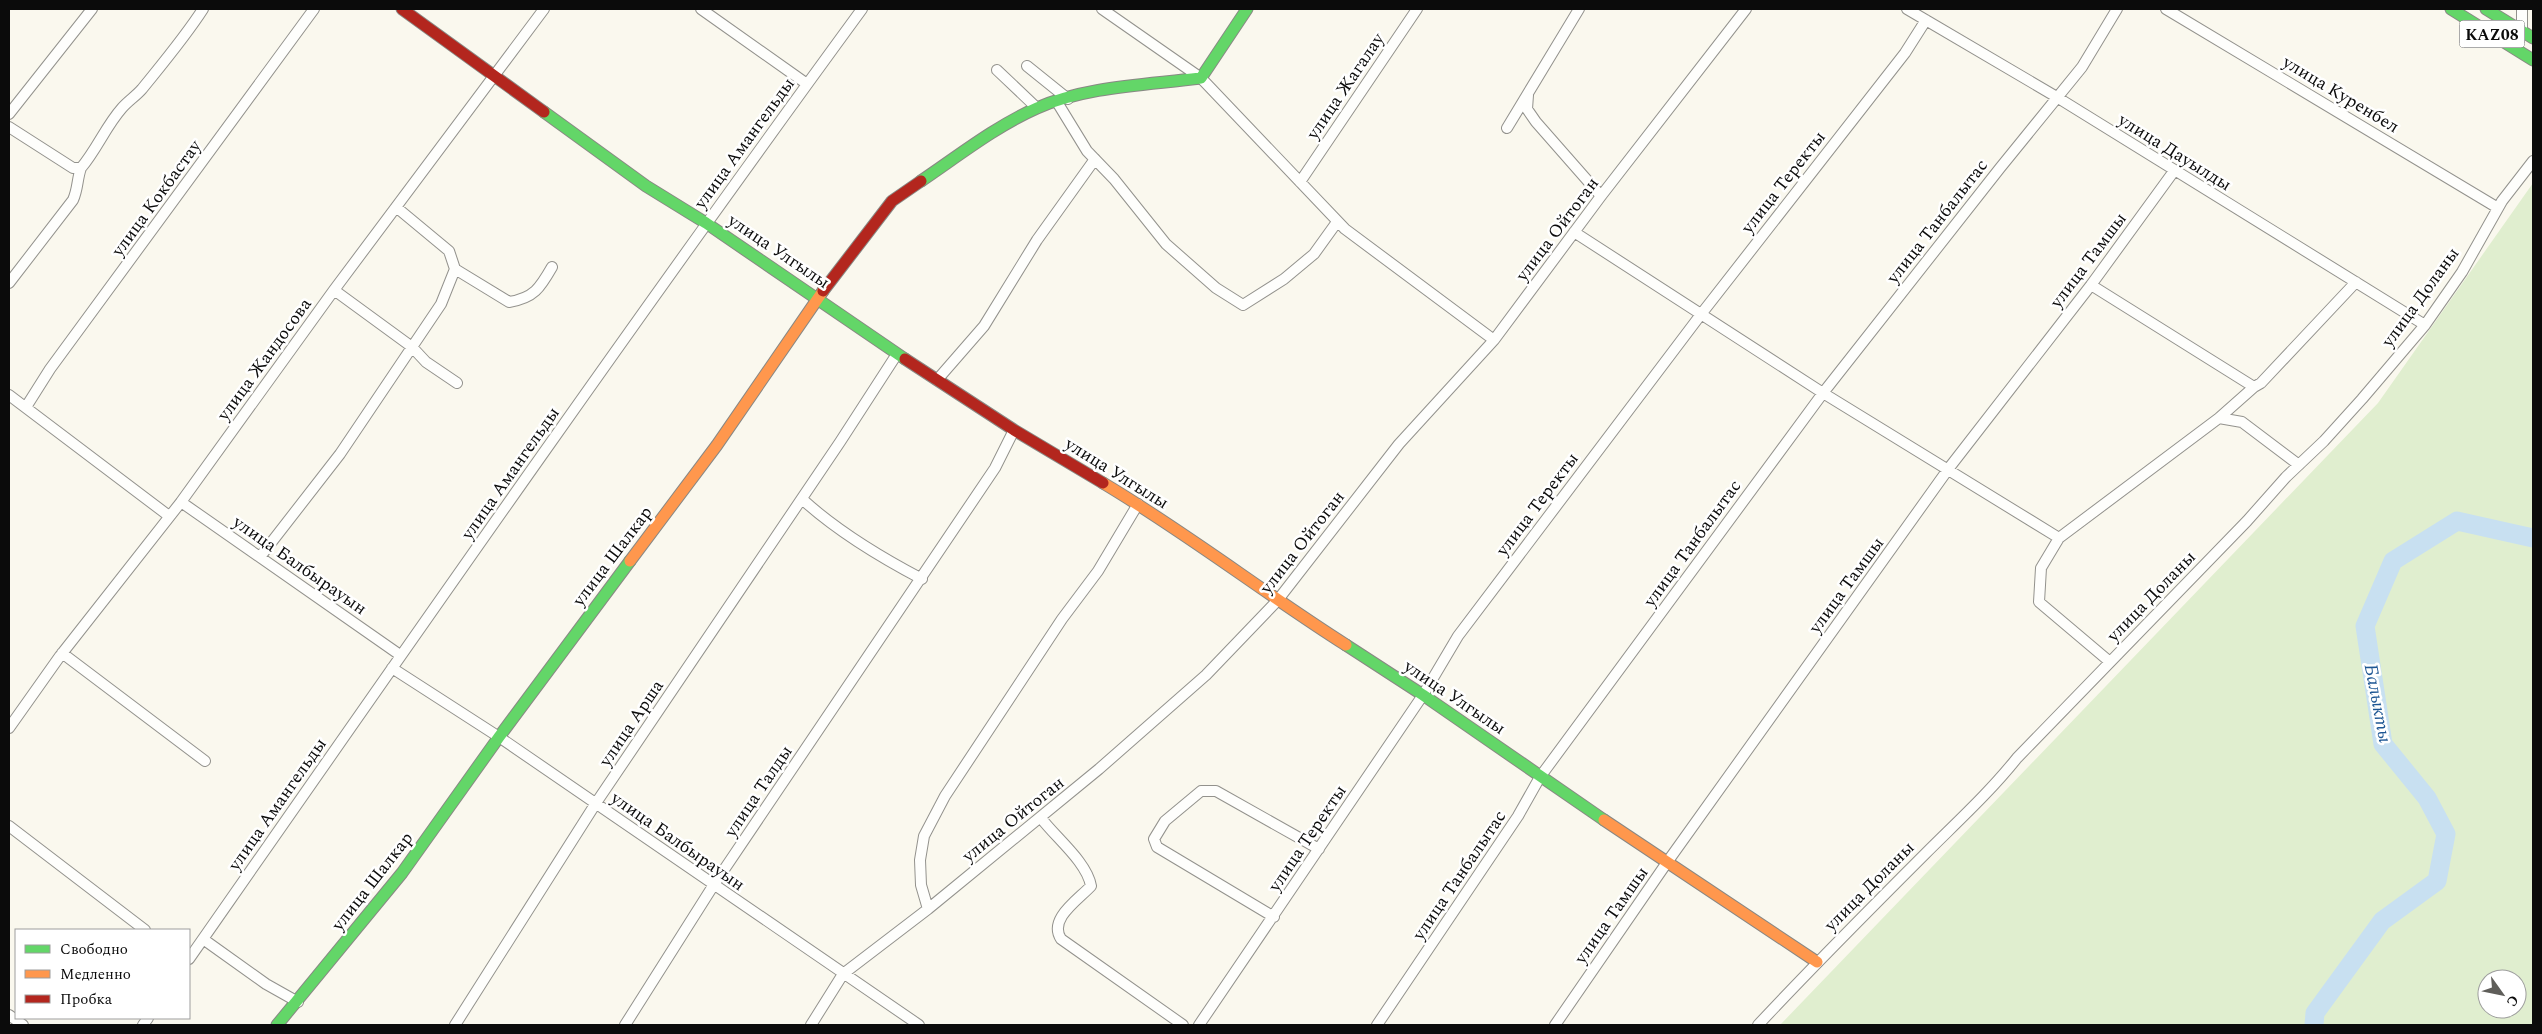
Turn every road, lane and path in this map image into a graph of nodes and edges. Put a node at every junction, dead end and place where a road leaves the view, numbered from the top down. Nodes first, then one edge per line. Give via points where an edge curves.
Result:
1 (92, 9) edge
2 (204, 9) edge
3 (314, 9) edge
4 (402, 9) edge
5 (544, 9) edge
6 (701, 9) edge
7 (862, 9) edge
8 (1102, 9) edge
9 (1247, 9) edge
10 (1417, 9) edge
11 (1579, 9) edge
12 (1746, 9) edge
13 (1907, 9) edge
14 (2117, 9) edge
15 (2166, 9) edge
16 (2451, 9) edge
17 (2486, 9) edge
18 (2522, 9) edge
19 (1926, 20) junction
20 (2522, 31) junction
21 (2533, 38) edge
22 (2533, 60) edge
23 (1027, 66) dead end
24 (997, 70) dead end
25 (493, 77) junction
26 (1201, 78) junction
27 (807, 84) junction
28 (1529, 92) junction
29 (2058, 98) junction
30 (1063, 101) junction
31 (1037, 108) junction
32 (9, 114) edge
33 (9, 127) edge
34 (1507, 128) dead end
35 (1095, 159) junction
36 (2533, 162) edge
37 (81, 168) junction
38 (2174, 171) junction
39 (1300, 182) junction
40 (1601, 196) junction
41 (396, 207) junction
42 (2498, 208) junction
43 (1338, 222) junction
44 (706, 223) junction
45 (1574, 232) junction
46 (552, 267) dead end
47 (455, 269) junction
48 (2356, 282) junction
49 (9, 283) edge
50 (2091, 285) junction
51 (334, 290) junction
52 (816, 298) junction
53 (1702, 313) junction
54 (2425, 325) junction
55 (1494, 340) junction
56 (412, 347) junction
57 (896, 354) junction
58 (937, 380) junction
59 (457, 383) dead end
60 (2254, 387) junction
61 (1823, 393) junction
62 (9, 395) edge
63 (26, 408) junction
64 (2219, 418) junction
65 (1014, 430) junction
66 (2299, 465) junction
67 (1949, 468) junction
68 (802, 499) junction
69 (181, 502) junction
70 (1138, 504) junction
71 (169, 516) junction
72 (2059, 538) junction
73 (260, 557) junction
74 (922, 579) junction
75 (1277, 601) junction
76 (62, 653) junction
77 (400, 655) junction
78 (2110, 662) junction
79 (392, 668) junction
80 (1423, 695) junction
81 (9, 728) edge
82 (499, 737) junction
83 (205, 761) dead end
84 (1540, 777) junction
85 (596, 803) junction
86 (1041, 818) junction
87 (9, 826) edge
88 (1319, 849) junction
89 (1668, 861) junction
90 (713, 886) junction
91 (928, 909) junction
92 (1274, 917) junction
93 (144, 929) edge
94 (203, 939) junction
95 (190, 958) edge
96 (1817, 962) junction
97 (843, 974) junction
98 (298, 1002) junction
99 (9, 1015) edge
100 (23, 1025) edge
101 (277, 1025) edge
102 (455, 1025) edge
103 (625, 1025) edge
104 (811, 1025) edge
105 (919, 1025) edge
106 (1183, 1025) edge
107 (1199, 1025) edge
108 (1377, 1025) edge
109 (1555, 1025) edge
110 (1758, 1025) edge

1 - 32 street
2 - 37 street via 142,89 123,107
3 - 63 street, улица Кокбастау via 50,370
4 - 25 main road, улица Улгылы
5 - 25 street, улица Жандосова
6 - 27 street
7 - 27 street, улица Амангельды
8 - 26 street
9 - 26 main road
10 - 39 street, улица Жагалау
11 - 28 street
12 - 40 street, улица Ойтоган
13 - 19 street, улица Дауылды
14 - 29 street, улица Танбалытас
15 - 42 street, улица Куренбел
16 - 22 main road, KAZ08
17 - 20 main road, KAZ08
18 - 20 street
19 - 29 street, улица Дауылды
19 - 53 street, улица Теректы via 1874,94
20 - 21 main road, KAZ08
23 - 30 street
24 - 31 street
25 - 41 street, улица Жандосова
25 - 44 main road, улица Улгылы via 646,186
26 - 30 main road, улица Шалкар via 1087,93
26 - 39 street
27 - 44 street, улица Амангельды
28 - 34 street
28 - 40 street via 1527,110
29 - 38 street, улица Дауылды
29 - 61 street, улица Танбалытас
30 - 31 main road, улица Шалкар
30 - 35 street via 1087,151
31 - 52 main road, улица Шалкар via 996,131 892,201
33 - 37 street via 73,168
35 - 43 street via 1166,244 1216,288 1243,305 1284,279 1314,254
35 - 58 street via 1037,240 984,326
36 - 42 street, улица Доланы
37 - 49 street via 73,200
38 - 48 street, улица Дауылды
38 - 50 street, улица Тамшы
39 - 43 street
40 - 45 street, улица Ойтоган
41 - 47 street via 449,251
41 - 51 street, улица Жандосова
42 - 54 street, улица Доланы via 2462,272
43 - 55 street
44 - 52 main road, улица Улгылы
44 - 77 street, улица Амангельды
45 - 53 street
45 - 55 street, улица Ойтоган
46 - 47 street via 541,286 531,295 509,302
47 - 56 street via 441,304
48 - 54 street, улица Дауылды
48 - 60 street
50 - 60 street
50 - 67 street, улица Тамшы
51 - 56 street
51 - 69 street, улица Жандосова
52 - 57 main road, улица Улгылы
52 - 82 main road, улица Шалкар via 717,445
53 - 61 street
53 - 80 street, улица Теректы via 1458,636
54 - 66 street, улица Доланы via 2324,441
55 - 75 street, улица Ойтоган via 1399,444
56 - 59 street via 426,362
56 - 73 street via 340,454
57 - 58 main road, улица Улгылы
57 - 68 street, улица Арша
58 - 65 main road, улица Улгылы
60 - 64 street
61 - 67 street
61 - 84 street, улица Танбалытас
62 - 63 street
63 - 71 street
64 - 66 street via 2242,422
64 - 72 street
65 - 70 main road, улица Улгылы
65 - 74 street, улица Талды via 996,468
66 - 78 street, улица Доланы
67 - 72 street
67 - 89 street, улица Тамшы
68 - 74 street via 847,534
68 - 85 street, улица Арша
69 - 71 street, улица Жандосова
69 - 73 street, улица Балбырауын
70 - 75 main road, улица Улгылы
70 - 91 street via 1098,571 1056,627 945,796 928,828 920,860 921,885
71 - 76 street, улица Жандосова
72 - 78 street via 2041,568 2039,602
73 - 77 street, улица Балбырауын
74 - 90 street, улица Талды
75 - 80 main road, улица Улгылы
75 - 86 street, улица Ойтоган via 1206,674
76 - 81 street, улица Жандосова
76 - 83 street
77 - 79 street, улица Амангельды
78 - 96 street, улица Доланы via 2017,758 1990,792
79 - 82 street, улица Балбырауын
79 - 94 street, улица Амангельды
80 - 84 main road, улица Улгылы
80 - 88 street, улица Теректы
82 - 85 street, улица Балбырауын
82 - 98 main road, улица Шалкар via 402,873
84 - 89 main road, улица Улгылы
84 - 108 street, улица Танбалытас via 1518,816
85 - 90 street, улица Балбырауын
85 - 102 street, улица Арша
86 - 91 street, улица Ойтоган
86 - 106 street via 1080,864 1092,886 1057,922 1056,931 1061,939
87 - 93 street
88 - 92 street, улица Теректы
88 - 92 street via 1216,791 1201,791 1165,821 1154,839 1157,847
89 - 96 main road, улица Улгылы
89 - 109 street, улица Тамшы
90 - 97 street, улица Балбырауын
90 - 103 street, улица Талды
91 - 97 street, улица Ойтоган
92 - 107 street, улица Теректы
94 - 95 street, улица Амангельды
94 - 98 street via 266,984
96 - 110 street, улица Доланы
97 - 104 street, улица Ойтоган
97 - 105 street, улица Балбырауын
98 - 101 main road, улица Шалкар
99 - 100 street

